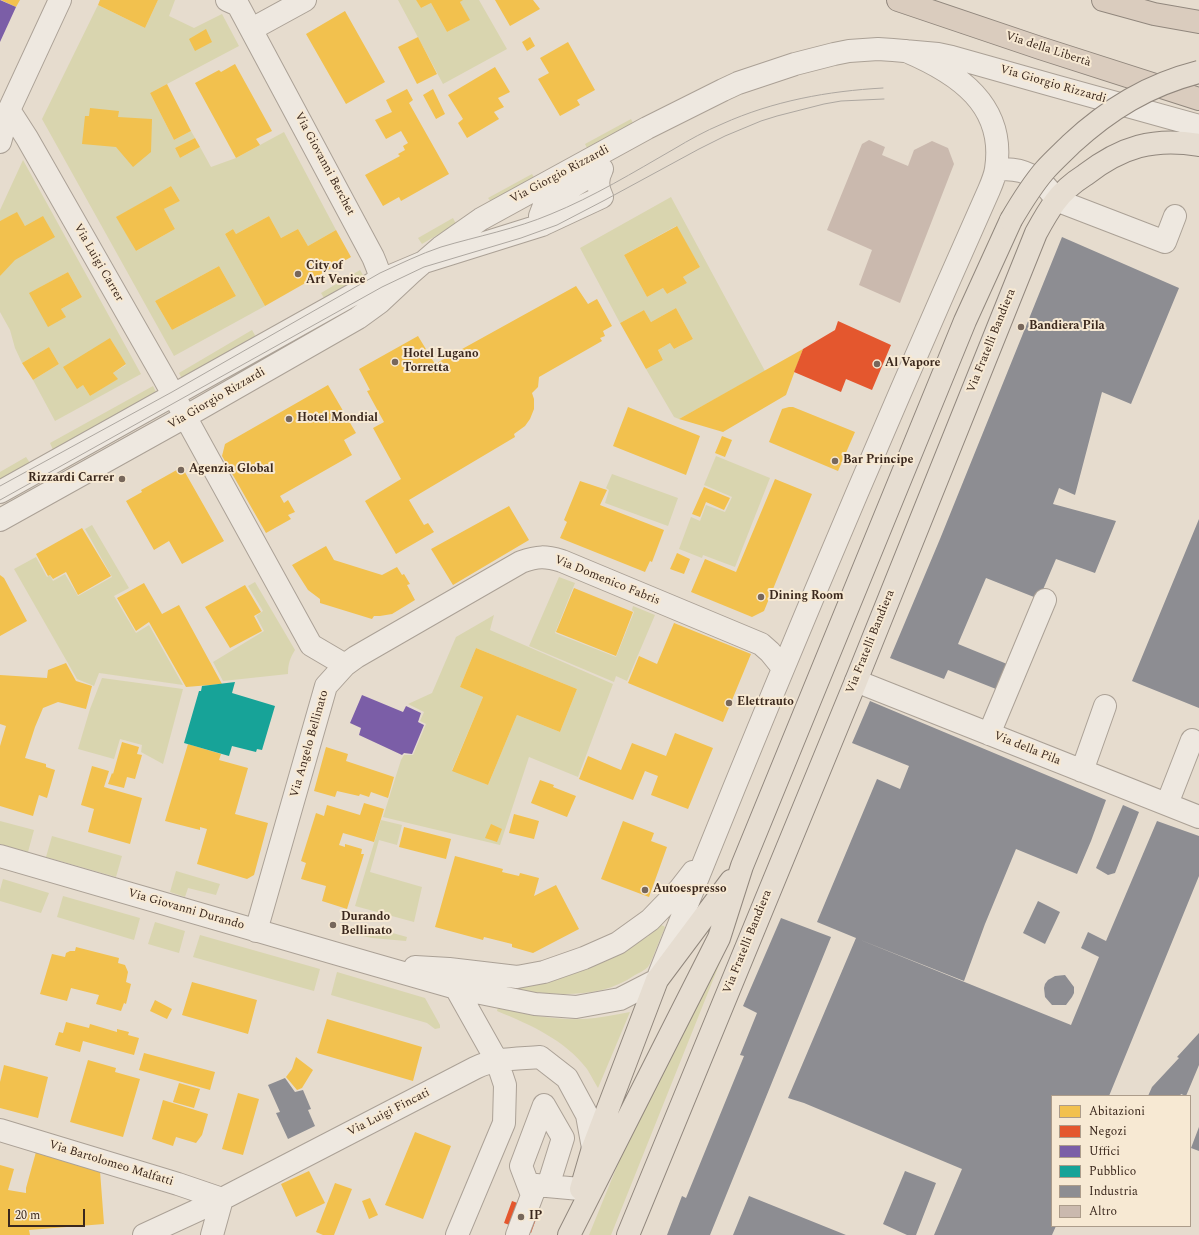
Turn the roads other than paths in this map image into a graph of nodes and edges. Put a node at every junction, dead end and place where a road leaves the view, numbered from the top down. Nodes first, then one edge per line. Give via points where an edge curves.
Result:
1 (60, 0) edge
2 (227, 0) edge
3 (305, 0) edge
4 (898, 0) edge
5 (1103, 0) edge
6 (1199, 22) edge
7 (252, 30) junction
8 (906, 51) junction
9 (1199, 72) edge
10 (703, 99) junction
11 (1199, 99) edge
12 (9, 110) junction
13 (1199, 126) edge
14 (0, 142) edge
15 (1199, 145) edge
16 (996, 170) junction
17 (1056, 200) junction
18 (1175, 216) dead end
19 (424, 262) junction
20 (381, 280) junction
21 (380, 302) junction
22 (173, 395) junction
23 (185, 418) junction
24 (0, 492) edge
25 (0, 520) edge
26 (1045, 600) dead end
27 (344, 665) junction
28 (783, 668) junction
29 (856, 681) junction
30 (1105, 706) dead end
31 (989, 734) junction
32 (1192, 740) dead end
33 (1082, 771) junction
34 (1167, 804) junction
35 (1199, 817) edge
36 (0, 856) edge
37 (705, 859) junction
38 (742, 866) junction
39 (256, 931) junction
40 (372, 964) junction
41 (657, 980) junction
42 (456, 988) junction
43 (498, 1061) junction
44 (0, 1130) edge
45 (593, 1148) junction
46 (580, 1190) junction
47 (222, 1198) junction
48 (144, 1235) edge
49 (212, 1235) edge
50 (457, 1235) edge
51 (517, 1235) edge
52 (568, 1235) edge
53 (628, 1235) edge

1 - 12 street
2 - 7 street, Via Giovanni Berchet via 238,5
3 - 7 street
4 - 11 highway, Via della Libertà
5 - 6 highway via 1154,14
7 - 20 street, Via Giovanni Berchet via 373,257
8 - 10 street, Via Giorgio Rizzardi via 863,50 826,55 733,85
8 - 13 street, Via Giorgio Rizzardi via 952,57
8 - 16 street, Via Giorgio Rizzardi via 942,68 962,82 979,99 994,127
9 - 38 main road, bridge via 1169,81 1124,102 1102,117 1045,169 1011,220 965,321
10 - 19 street, Via Giorgio Rizzardi via 480,219
10 - 19 street, Via Giorgio Rizzardi via 639,147 545,203 540,216 542,225
12 - 14 street
12 - 22 street, Via Luigi Carrer
15 - 17 main road, Via Fratelli Bandiera via 1167,142 1129,148 1092,169
16 - 17 street via 1013,169 1030,175 1045,186
16 - 28 street
17 - 18 street via 1165,242
17 - 29 main road, Via Fratelli Bandiera via 1027,252
19 - 20 street, Via Giorgio Rizzardi
19 - 21 street, Via Giorgio Rizzardi
20 - 21 street, Via Giovanni Berchet
20 - 22 street, Via Giorgio Rizzardi
21 - 23 street, Via Giorgio Rizzardi via 358,318
22 - 23 street, Via Luigi Carrer
22 - 24 street, Via Giorgio Rizzardi
23 - 25 street, Via Giorgio Rizzardi
23 - 27 street via 312,645
26 - 31 street
27 - 28 street, Via Domenico Fabris via 521,562 547,557 761,644
27 - 39 street, Via Angelo Bellinato via 326,686
28 - 37 street
29 - 31 street, Via della Pila
29 - 53 main road, Via Fratelli Bandiera
30 - 33 street
31 - 33 street, Via della Pila
32 - 34 street
33 - 34 street, Via della Pila
34 - 35 street, Via della Pila
36 - 39 street, Via Giovanni Durando
37 - 40 street, Via Giovanni Durando via 650,920 618,943 544,972 517,977
37 - 41 street
38 - 41 main road
38 - 52 main road via 719,938
39 - 40 street, Via Giovanni Durando
40 - 42 street, Via Giovanni Durando
41 - 42 street, Via Giovanni Durando via 620,999 576,1007 535,1004
41 - 45 main road
42 - 43 street
43 - 45 street, Via Luigi Fincati via 540,1057 567,1078 587,1115
43 - 47 street, Via Luigi Fincati via 485,1063
43 - 50 street via 505,1085 504,1123
44 - 47 street, Via Bartolomeo Malfatti
45 - 46 main road
46 - 51 street via 540,1191
46 - 52 main road
47 - 48 street, Via Luigi Fincati
47 - 49 street

